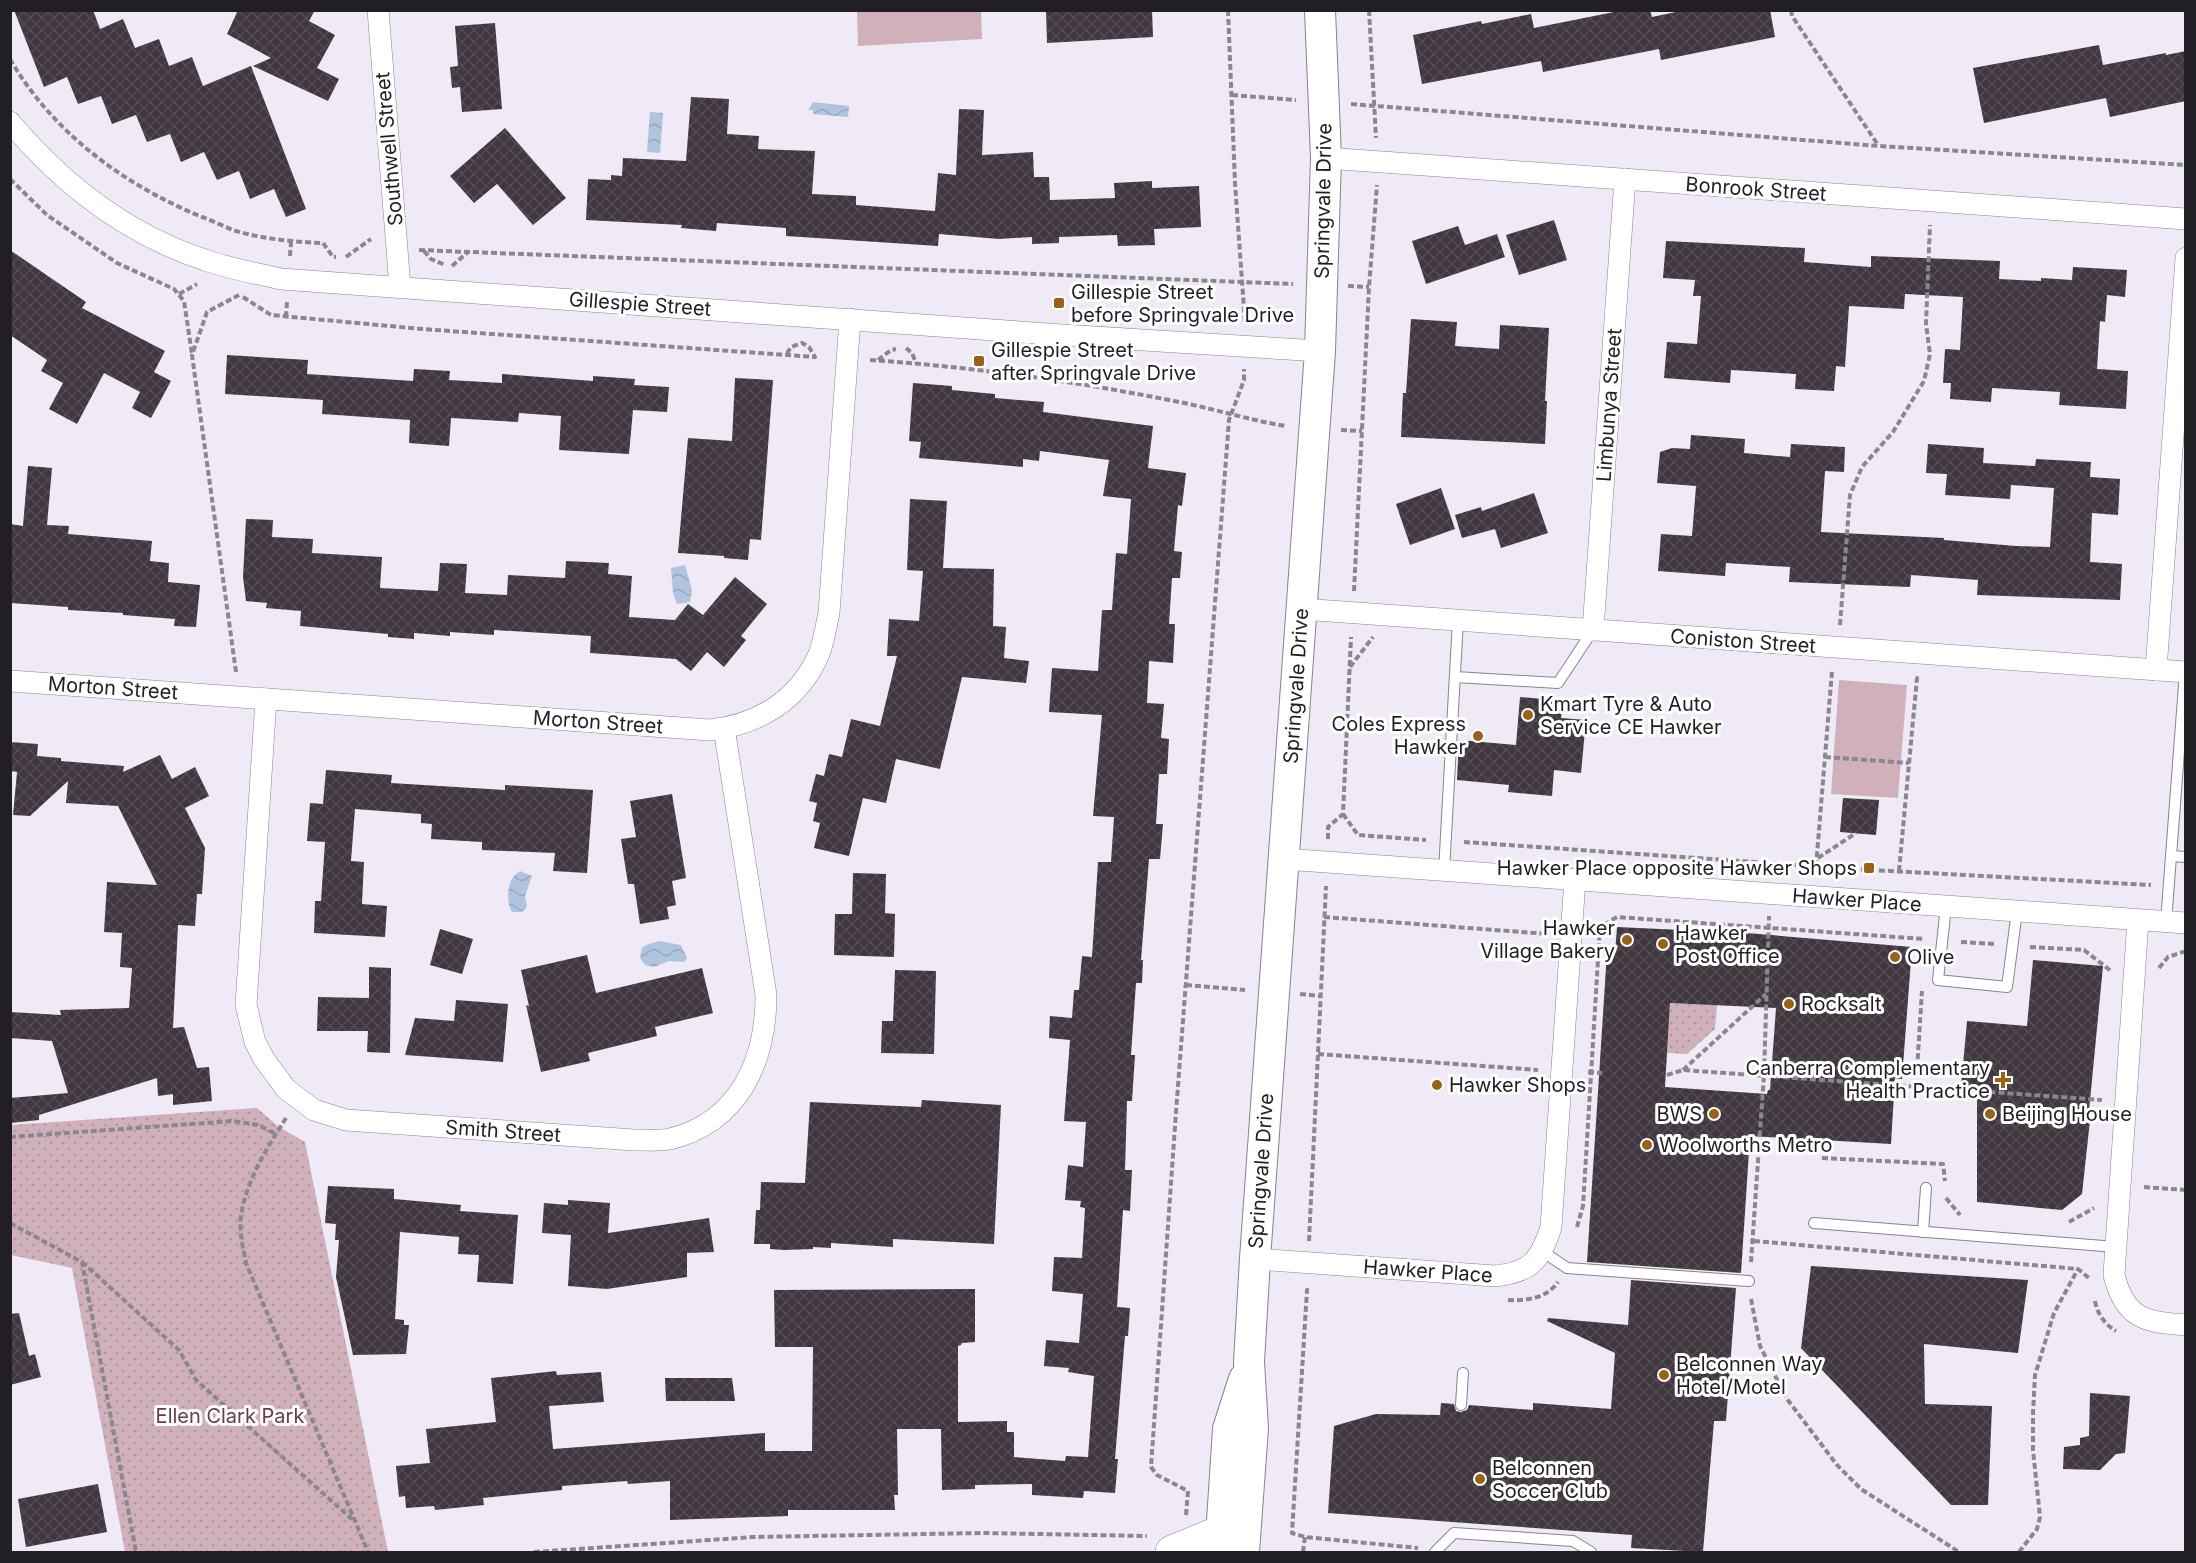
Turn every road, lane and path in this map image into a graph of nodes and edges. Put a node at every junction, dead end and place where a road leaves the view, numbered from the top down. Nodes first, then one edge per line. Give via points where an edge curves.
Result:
1 (378, 10) edge
2 (1228, 10) edge
3 (1320, 10) edge
4 (1369, 10) edge
5 (1791, 10) edge
6 (10, 59) edge
7 (1231, 95) junction
8 (1324, 102) junction
9 (1374, 106) junction
10 (10, 122) edge
11 (1376, 134) dead end
12 (1879, 146) junction
13 (1326, 158) junction
14 (2186, 165) edge
15 (10, 179) edge
16 (1625, 180) junction
17 (1377, 190) dead end
18 (1926, 201) junction
19 (2186, 219) edge
20 (373, 231) dead end
21 (468, 252) junction
22 (2186, 258) edge
23 (1242, 282) junction
24 (1322, 285) junction
25 (400, 287) junction
26 (1369, 287) junction
27 (1245, 314) dead end
28 (850, 319) junction
29 (1320, 351) junction
30 (192, 355) junction
31 (786, 355) junction
32 (916, 363) junction
33 (1244, 380) dead end
34 (1232, 415) junction
35 (1284, 426) dead end
36 (1301, 609) junction
37 (1353, 613) junction
38 (1458, 620) junction
39 (1593, 630) junction
40 (1834, 647) junction
41 (2156, 670) junction
42 (1843, 672) dead end
43 (2185, 672) edge
44 (1455, 677) junction
45 (1906, 677) dead end
46 (10, 681) edge
47 (239, 697) junction
48 (266, 699) junction
49 (724, 728) junction
50 (1826, 757) junction
51 (1909, 763) junction
52 (1343, 814) junction
53 (1856, 833) dead end
54 (1446, 841) junction
55 (2171, 856) junction
56 (2186, 857) edge
57 (1817, 858) junction
58 (1284, 859) junction
59 (1327, 862) junction
60 (1769, 863) junction
61 (1816, 867) junction
62 (1444, 871) junction
63 (1899, 871) junction
64 (1575, 879) junction
65 (2169, 886) junction
66 (1769, 893) junction
67 (1946, 906) junction
68 (2017, 911) junction
69 (1324, 917) junction
70 (2138, 920) junction
71 (2176, 922) edge
72 (1769, 928) junction
73 (1571, 936) junction
74 (1599, 938) junction
75 (1925, 939) junction
76 (1942, 941) junction
77 (2012, 945) junction
78 (1924, 950) dead end
79 (2111, 983) dead end
80 (1922, 984) dead end
81 (1767, 994) junction
82 (1318, 1054) junction
83 (1683, 1070) junction
84 (1562, 1072) junction
85 (1589, 1072) junction
86 (1602, 1073) dead end
87 (1667, 1075) dead end
88 (1764, 1076) junction
89 (1916, 1086) junction
90 (298, 1098) junction
91 (2102, 1100) junction
92 (2126, 1101) junction
93 (2101, 1112) dead end
94 (276, 1134) junction
95 (10, 1137) edge
96 (1822, 1158) dead end
97 (2144, 1186) dead end
98 (1926, 1188) dead end
99 (2186, 1190) edge
100 (2094, 1207) dead end
101 (1961, 1216) dead end
102 (2060, 1221) dead end
103 (1814, 1223) dead end
104 (10, 1224) edge
105 (1923, 1232) junction
106 (1754, 1241) junction
107 (2116, 1247) junction
108 (1542, 1251) junction
109 (1255, 1259) junction
110 (82, 1262) junction
111 (1308, 1263) junction
112 (1567, 1268) junction
113 (2078, 1269) junction
114 (1749, 1281) junction
115 (2092, 1288) dead end
116 (1307, 1290) junction
117 (1319, 1290) dead end
118 (1507, 1300) dead end
119 (2095, 1300) dead end
120 (2186, 1325) edge
121 (2120, 1332) dead end
122 (1463, 1373) dead end
123 (1461, 1405) dead end
124 (356, 1523) junction
125 (1171, 1537) edge
126 (1305, 1537) junction
127 (1229, 1546) edge
128 (1437, 1551) edge
129 (136, 1552) edge
130 (368, 1552) edge
131 (534, 1552) edge
132 (1304, 1552) edge
133 (1591, 1552) edge
134 (1959, 1552) edge
135 (2019, 1552) edge

1 - 25 street, Southwell Street
2 - 7 path
3 - 8 main road, Springvale Drive
4 - 9 path
5 - 12 path
6 - 20 path via 56,122 105,164 173,205 236,231 291,242 323,243 333,257 348,258 371,240
7 - 8 path
7 - 23 path
8 - 9 path
8 - 13 main road, Springvale Drive
9 - 11 path
9 - 12 path
10 - 25 street, Gillespie Street via 35,152 88,199 145,235 205,260 281,279
12 - 14 path
13 - 16 street, Bonrook Street
13 - 24 main road, Springvale Drive
15 - 30 path via 47,215 117,263 174,288 184,301
16 - 18 street, Bonrook Street
16 - 39 street, Limbunya Street
17 - 26 path
18 - 19 street, Bonrook Street
18 - 40 path via 1930,220 1926,324 1930,354 1924,381 1893,432 1862,467 1850,495 1839,629
21 - 21 path via 454,266 431,259 423,250
21 - 23 path
22 - 41 street
23 - 24 path
23 - 27 path
24 - 26 path
24 - 29 main road, Springvale Drive
25 - 28 street, Gillespie Street
26 - 37 path
28 - 29 street, Gillespie Street
28 - 49 street, Morton Street via 830,613 819,652 788,699 758,719
29 - 36 main road, Springvale Drive
30 - 31 path via 207,312 238,295 279,316
30 - 47 path
31 - 31 path via 806,356 815,357 809,346 802,343 791,347
32 - 32 path via 906,347 891,350 877,361
32 - 34 path via 1037,376
33 - 34 path
34 - 35 path
34 - 125 path via 1151,1467 1157,1475 1188,1491
36 - 37 street, Coniston Street
36 - 58 main road, Springvale Drive
37 - 38 street, Coniston Street
37 - 52 path
38 - 39 street, Coniston Street
38 - 44 lane
39 - 40 street, Coniston Street
39 - 44 lane via 1558,682
40 - 41 street, Coniston Street
41 - 43 street, Coniston Street
42 - 50 path via 1832,671
43 - 55 lane
44 - 54 lane
45 - 51 path via 1917,678
46 - 47 street, Morton Street
47 - 48 street, Morton Street
48 - 49 street, Morton Street
48 - 90 street, Smith Street via 246,1005 255,1042 264,1059 286,1089
49 - 90 street, Smith Street via 766,995 759,1056 731,1105 710,1123 669,1139 634,1140 346,1120 315,1110
50 - 51 path
50 - 57 path
51 - 63 path
52 - 54 path via 1358,835
52 - 59 path via 1328,827
53 - 57 path
54 - 60 path
54 - 62 lane
55 - 56 lane
55 - 65 lane
57 - 61 path
58 - 59 street, Hawker Place
58 - 109 main road, Springvale Drive
59 - 62 street, Hawker Place
59 - 69 path
60 - 61 path
60 - 66 path
61 - 63 path
62 - 64 street, Hawker Place
63 - 65 path
64 - 66 street, Hawker Place
64 - 73 street, Hawker Place
65 - 71 lane
66 - 67 street, Hawker Place
66 - 72 path
67 - 68 street, Hawker Place
67 - 76 lane
68 - 70 street, Hawker Place
68 - 77 lane
69 - 73 path
69 - 82 path
70 - 71 street, Hawker Place
70 - 92 street
72 - 74 path via 1617,917 1600,927
72 - 75 path
72 - 81 path
73 - 74 path
73 - 84 street, Hawker Place
74 - 85 path
75 - 76 path
75 - 78 path
76 - 77 path
76 - 77 lane via 1938,980 2007,987
77 - 79 path via 2084,950 2112,971
80 - 89 path
81 - 83 path
81 - 88 path
82 - 84 path
82 - 111 path
83 - 87 path
83 - 88 path
84 - 85 path
84 - 108 street, Hawker Place via 1551,1227
85 - 86 path
85 - 112 path via 1583,1206
88 - 89 path
88 - 106 path
89 - 91 path
90 - 94 path
91 - 92 path
91 - 93 path
92 - 107 street
94 - 95 path via 258,1125 233,1121
94 - 124 path via 248,1190 241,1239 246,1263
96 - 101 path via 1943,1164 1946,1200
97 - 99 path
98 - 105 lane
100 - 102 path via 2071,1222
103 - 105 lane
104 - 110 path
105 - 107 lane
106 - 113 path
106 - 114 path
107 - 120 street via 2114,1275 2131,1310 2142,1319
108 - 111 street, Hawker Place via 1531,1265 1514,1274 1494,1276
108 - 112 lane
109 - 111 street, Hawker Place
109 - 127 main road, Springvale Drive via 1249,1362 1228,1430
110 - 124 path via 179,1350 196,1380
110 - 129 path
111 - 116 path
112 - 114 lane
112 - 118 path via 1555,1286 1542,1296
113 - 115 path via 2090,1279
113 - 135 path via 2054,1313 2036,1375 2033,1450 2040,1517 2037,1529
114 - 134 path via 1760,1346 1787,1399 1837,1465 1861,1489
116 - 117 path
116 - 126 path via 1292,1533
119 - 121 path via 2097,1312 2111,1329
122 - 123 lane
124 - 130 path
125 - 127 main road
125 - 131 path via 983,1533 754,1537
126 - 128 path
126 - 132 path
128 - 133 lane via 1454,1528 1573,1541

